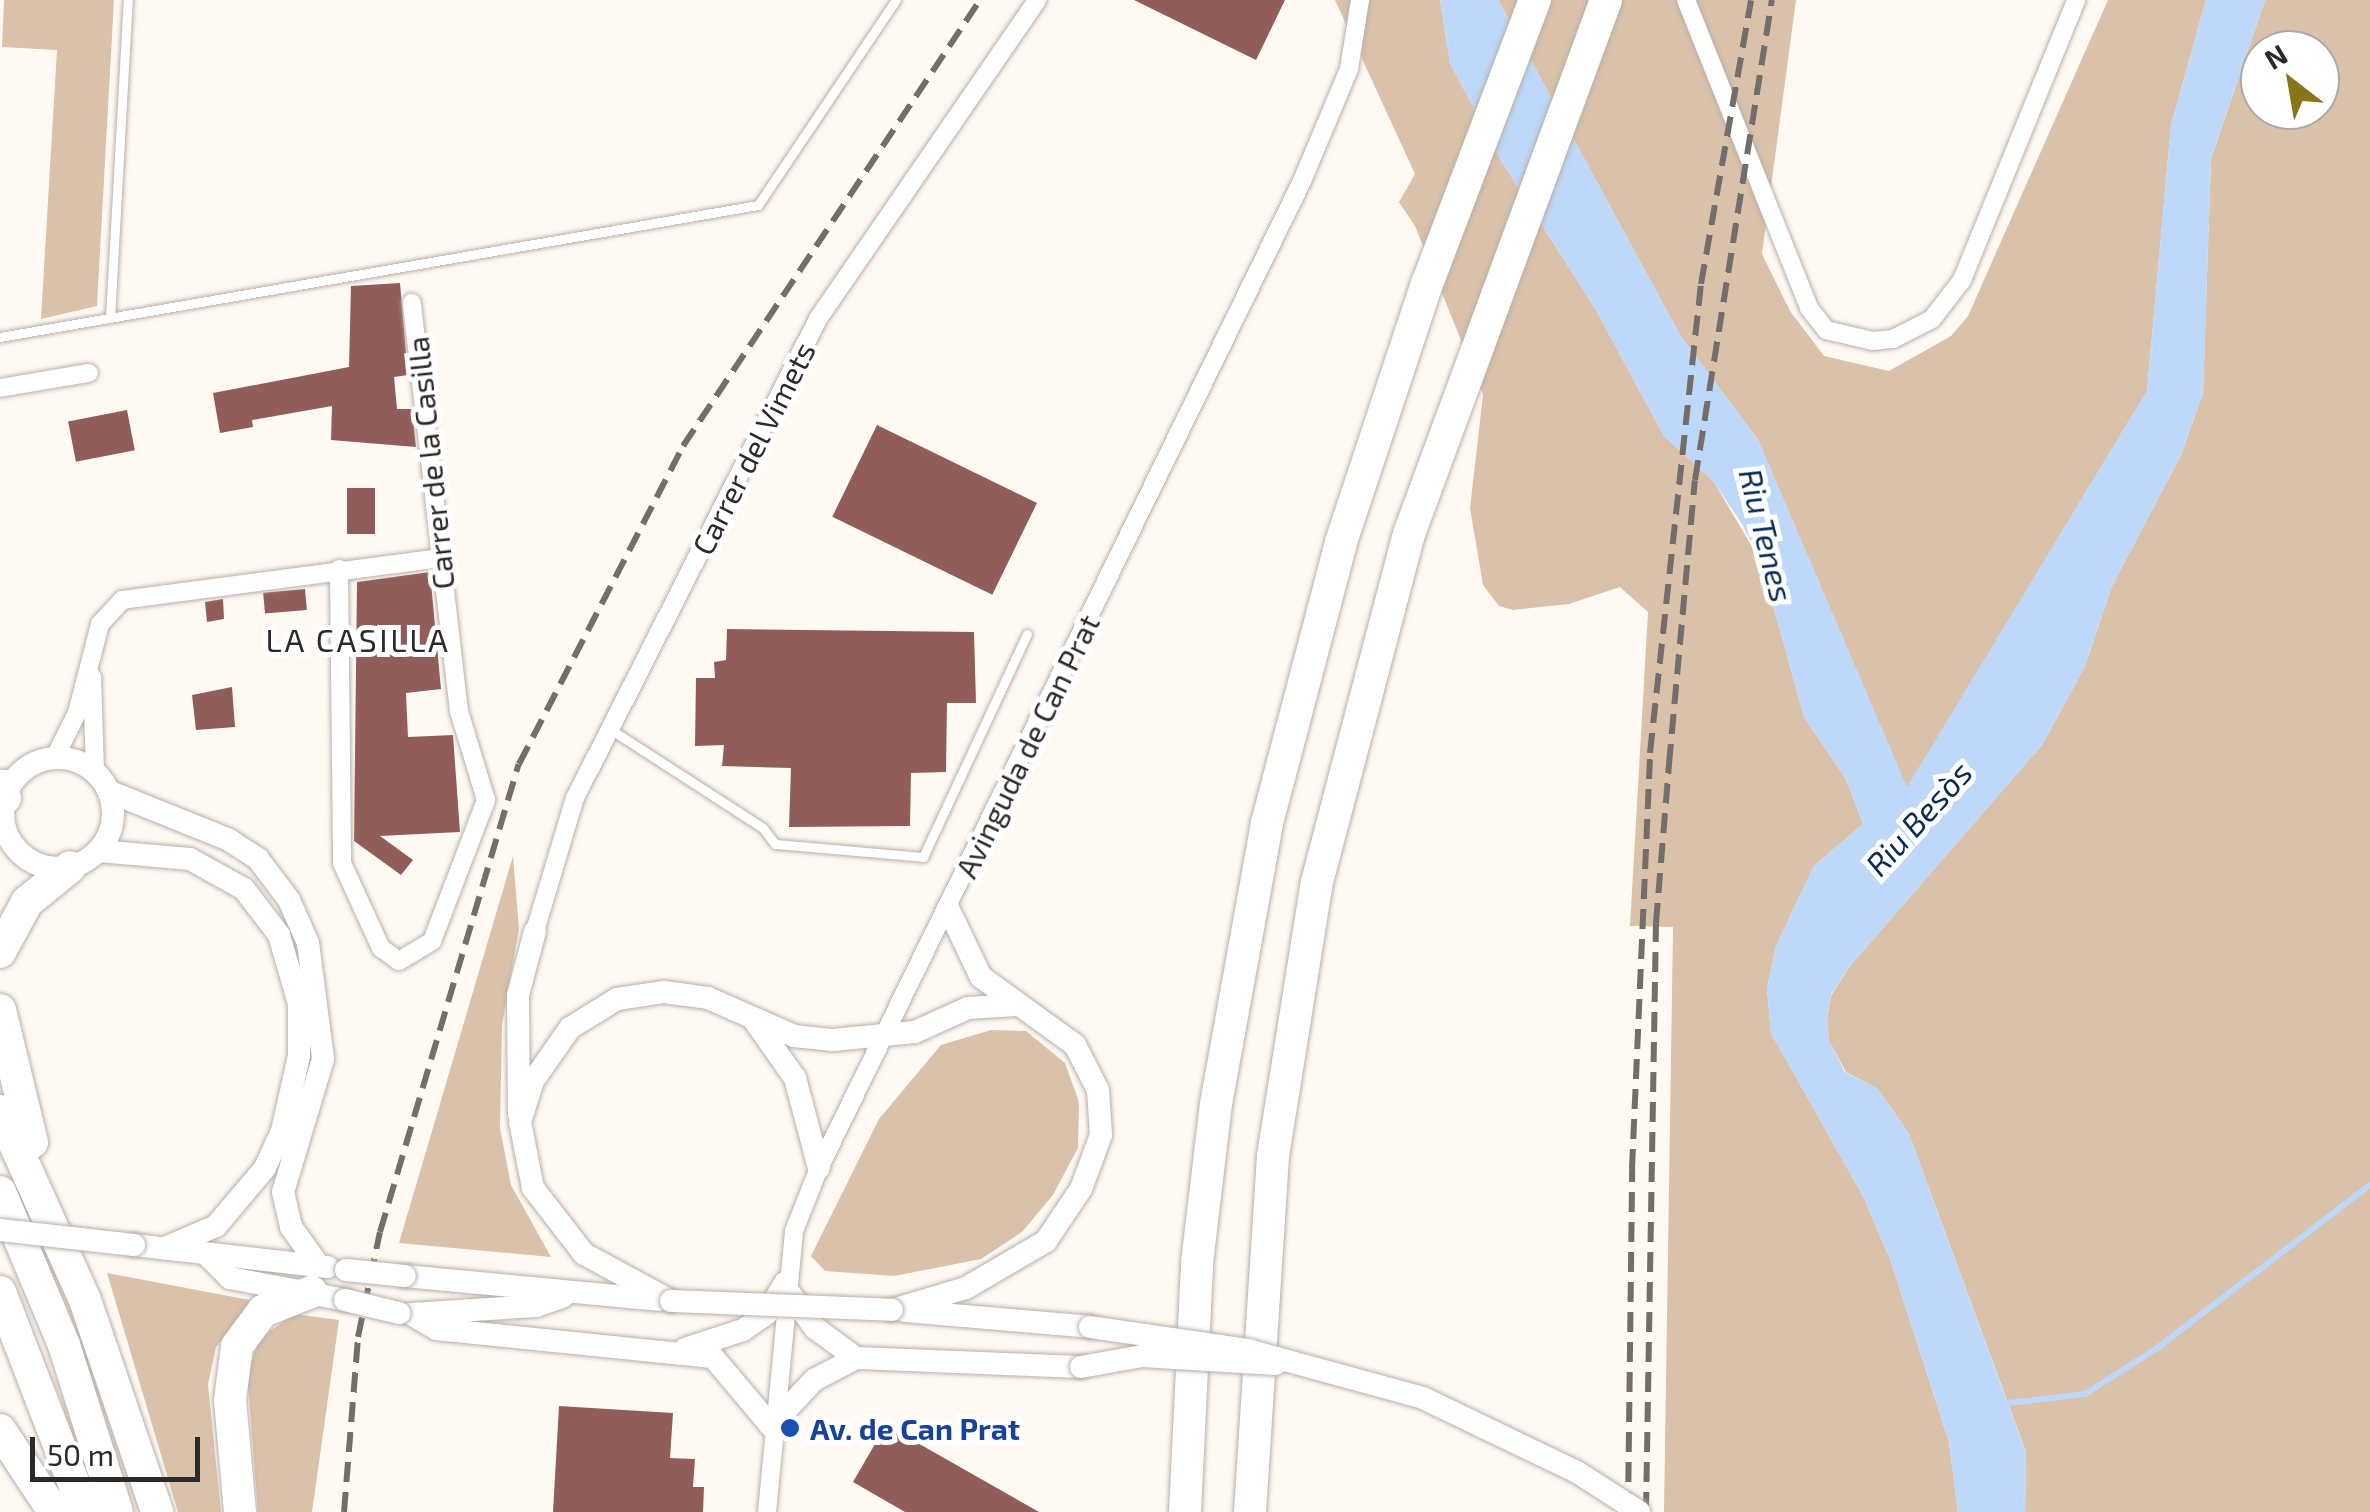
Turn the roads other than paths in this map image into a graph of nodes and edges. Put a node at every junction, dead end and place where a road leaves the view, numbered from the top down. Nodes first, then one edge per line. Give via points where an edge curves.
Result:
1 (128, 0) edge
2 (887, 0) edge
3 (896, 0) edge
4 (1037, 0) edge
5 (1360, 0) edge
6 (1535, 0) edge
7 (1606, 0) edge
8 (1686, 0) edge
9 (2076, 0) edge
10 (412, 303) dead end
11 (110, 318) junction
12 (0, 337) edge
13 (89, 374) dead end
14 (0, 388) edge
15 (440, 558) junction
16 (340, 569) junction
17 (1027, 634) dead end
18 (91, 656) junction
19 (610, 729) junction
20 (54, 758) junction
21 (102, 782) junction
22 (5, 790) edge
23 (84, 859) junction
24 (948, 908) junction
25 (535, 931) joint
26 (0, 952) edge
27 (1015, 1005) junction
28 (0, 1010) edge
29 (750, 1017) junction
30 (888, 1036) junction
31 (0, 1111) edge
32 (520, 1122) junction
33 (819, 1168) junction
34 (0, 1192) edge
35 (51, 1214) junction
36 (0, 1230) edge
37 (164, 1248) junction
38 (315, 1279) junction
39 (785, 1282) junction
40 (0, 1292) edge
41 (576, 1294) junction
42 (671, 1301) junction
43 (892, 1310) junction
44 (405, 1314) junction
45 (685, 1349) junction
46 (856, 1358) junction
47 (1304, 1362) junction
48 (770, 1426) junction
49 (0, 1430) edge
50 (54, 1512) edge
51 (85, 1512) edge
52 (117, 1512) edge
53 (156, 1512) edge
54 (240, 1512) edge
55 (767, 1512) edge
56 (1185, 1512) edge
57 (1250, 1512) edge
58 (1639, 1512) edge

1 - 11 lane
2 - 3 lane
3 - 11 lane via 758,205
4 - 19 street, Carrer del Vimets via 818,319
5 - 24 street, Avinguda de Can Prat via 1349,69 1302,181
6 - 56 highway via 1427,284 1320,618 1242,949 1197,1263
7 - 57 highway via 1466,368 1359,706 1317,882 1272,1156
8 - 9 street via 1809,308 1826,330 1873,341 1893,339 1932,319 1962,280
10 - 15 street, Carrer de la Casilla
11 - 12 lane
13 - 14 street
15 - 16 street
15 - 16 street, Carrer de la Casilla via 459,711 486,800 432,941 399,961 382,948 342,863
16 - 18 street via 122,600 100,624
17 - 19 lane via 923,857 776,844 763,828
18 - 20 street via 76,713
18 - 21 street
19 - 25 street, Carrer del Vimets via 575,798
20 - 21 street
20 - 22 street
21 - 23 street via 113,816
21 - 38 street via 258,859 308,943 323,1059 283,1192
22 - 23 street via 4,823 22,855 45,867
23 - 26 highway via 27,902
23 - 37 street via 190,858 244,889 279,935 299,1004 299,1056 282,1130 264,1168 231,1213
24 - 27 street via 981,978
24 - 30 street, Avinguda de Can Prat
25 - 32 street via 515,1027
27 - 30 street via 968,1008
27 - 43 street via 1075,1045 1098,1090 1100,1136 1082,1189 1046,1241 1021,1260 966,1288
28 - 35 highway
29 - 30 street via 812,1040
29 - 32 street via 708,998 674,993 617,999 592,1010 549,1053
29 - 33 street via 795,1078
30 - 33 street, Avinguda de Can Prat
31 - 35 highway
32 - 42 street via 533,1188 562,1234 619,1276
33 - 39 street, Avinguda de Can Prat via 794,1231
34 - 52 highway via 64,1346
35 - 53 highway via 115,1378
36 - 37 street, bridge
37 - 38 street via 207,1255 230,1278
38 - 41 street, bridge via 346,1270
38 - 44 street, bridge via 345,1300
38 - 54 highway via 262,1311 238,1346 230,1400
39 - 45 street via 766,1313 743,1330
39 - 46 street via 814,1328
39 - 48 street, Avinguda de Can Prat
40 - 51 highway
41 - 42 street
41 - 44 street via 536,1306
42 - 43 street, bridge
43 - 47 street, bridge via 1090,1327
44 - 45 street via 465,1332
45 - 48 street via 713,1356
46 - 47 street, bridge via 1081,1367 1142,1356 1248,1366
46 - 48 street via 814,1380
47 - 58 street, bridge via 1470,1419 1577,1472
48 - 55 street, Avinguda de Can Prat
49 - 50 highway

